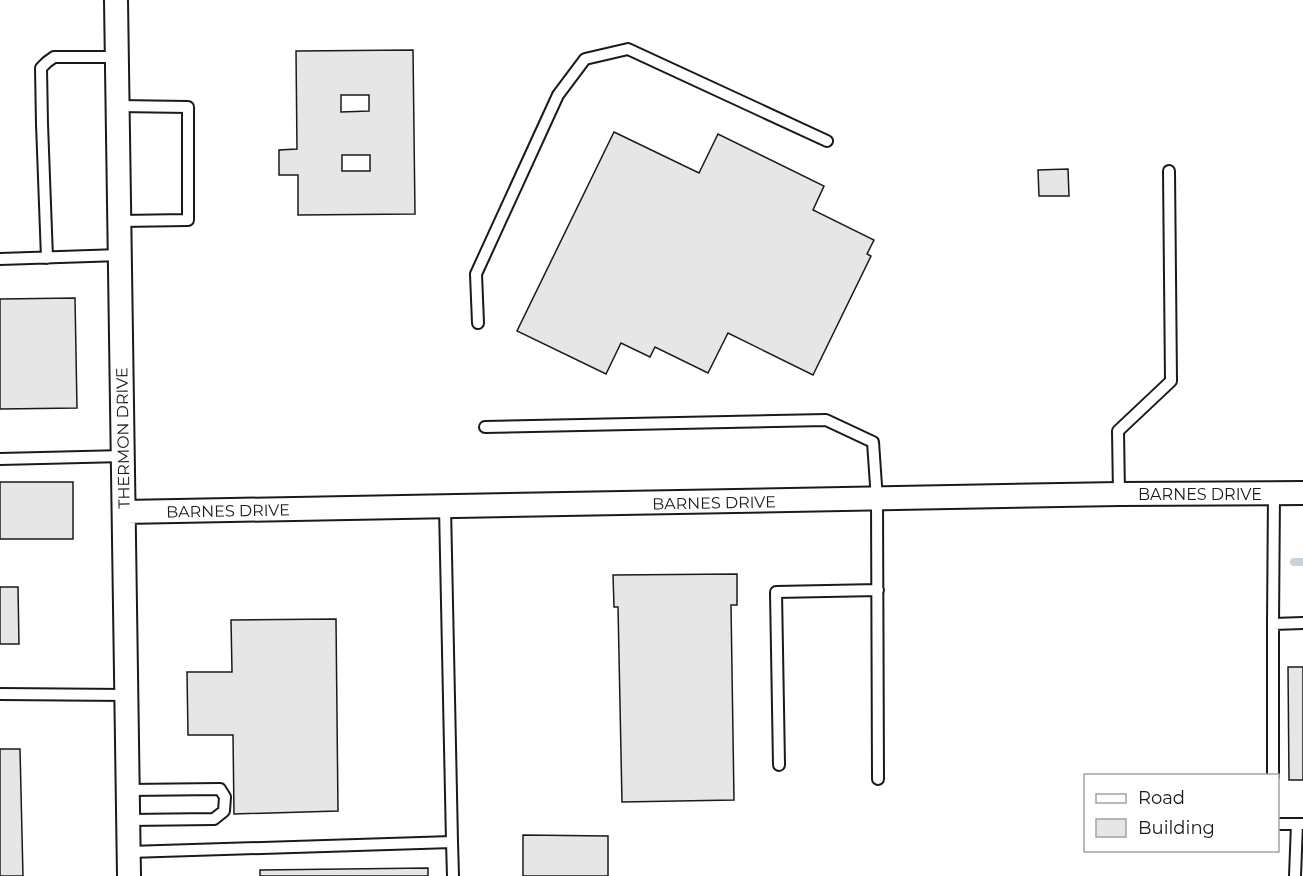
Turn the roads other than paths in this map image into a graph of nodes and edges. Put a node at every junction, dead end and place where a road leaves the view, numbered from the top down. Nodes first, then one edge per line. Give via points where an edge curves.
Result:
1 (116, 0) edge
2 (117, 57) junction
3 (118, 106) junction
4 (827, 141) dead end
5 (1169, 171) dead end
6 (119, 221) junction
7 (120, 255) junction
8 (47, 258) junction
9 (0, 259) edge
10 (478, 323) dead end
11 (485, 428) dead end
12 (124, 456) junction
13 (0, 459) edge
14 (1274, 493) junction
15 (1303, 493) edge
16 (1119, 494) junction
17 (877, 500) junction
18 (445, 507) junction
19 (124, 513) junction
20 (878, 590) junction
21 (1303, 623) edge
22 (1273, 624) junction
23 (0, 694) edge
24 (127, 695) junction
25 (779, 765) dead end
26 (1273, 774) edge
27 (878, 779) dead end
28 (128, 790) junction
29 (129, 820) junction
30 (1279, 824) edge
31 (1300, 824) edge
32 (452, 842) junction
33 (129, 852) junction
34 (129, 876) edge
35 (453, 876) edge
36 (1294, 876) edge

1 - 2 street, THERMON DRIVE
2 - 3 street, THERMON DRIVE
2 - 8 lane via 54,57 41,68
3 - 6 street, THERMON DRIVE
3 - 6 lane via 188,107 188,220
4 - 10 lane via 628,49 585,59 558,95 477,274
5 - 16 lane via 1171,381 1118,431
6 - 7 street, THERMON DRIVE
7 - 8 lane
7 - 12 street, THERMON DRIVE
8 - 9 lane
11 - 17 lane via 826,420 873,442
12 - 13 lane
12 - 19 street, THERMON DRIVE
14 - 15 street, BARNES DRIVE
14 - 16 street, BARNES DRIVE
14 - 22 lane
16 - 17 street, BARNES DRIVE
17 - 18 street, BARNES DRIVE
17 - 20 lane
18 - 19 street, BARNES DRIVE
18 - 32 lane
19 - 24 street, THERMON DRIVE
20 - 25 lane via 776,592
20 - 27 lane
21 - 22 lane
22 - 26 lane
23 - 24 lane
24 - 28 street, THERMON DRIVE
28 - 29 street, THERMON DRIVE
28 - 29 lane via 220,789 225,797 224,811 214,819
29 - 33 street, THERMON DRIVE
30 - 31 lane
31 - 36 lane
32 - 33 lane
32 - 35 lane
33 - 34 street, THERMON DRIVE

